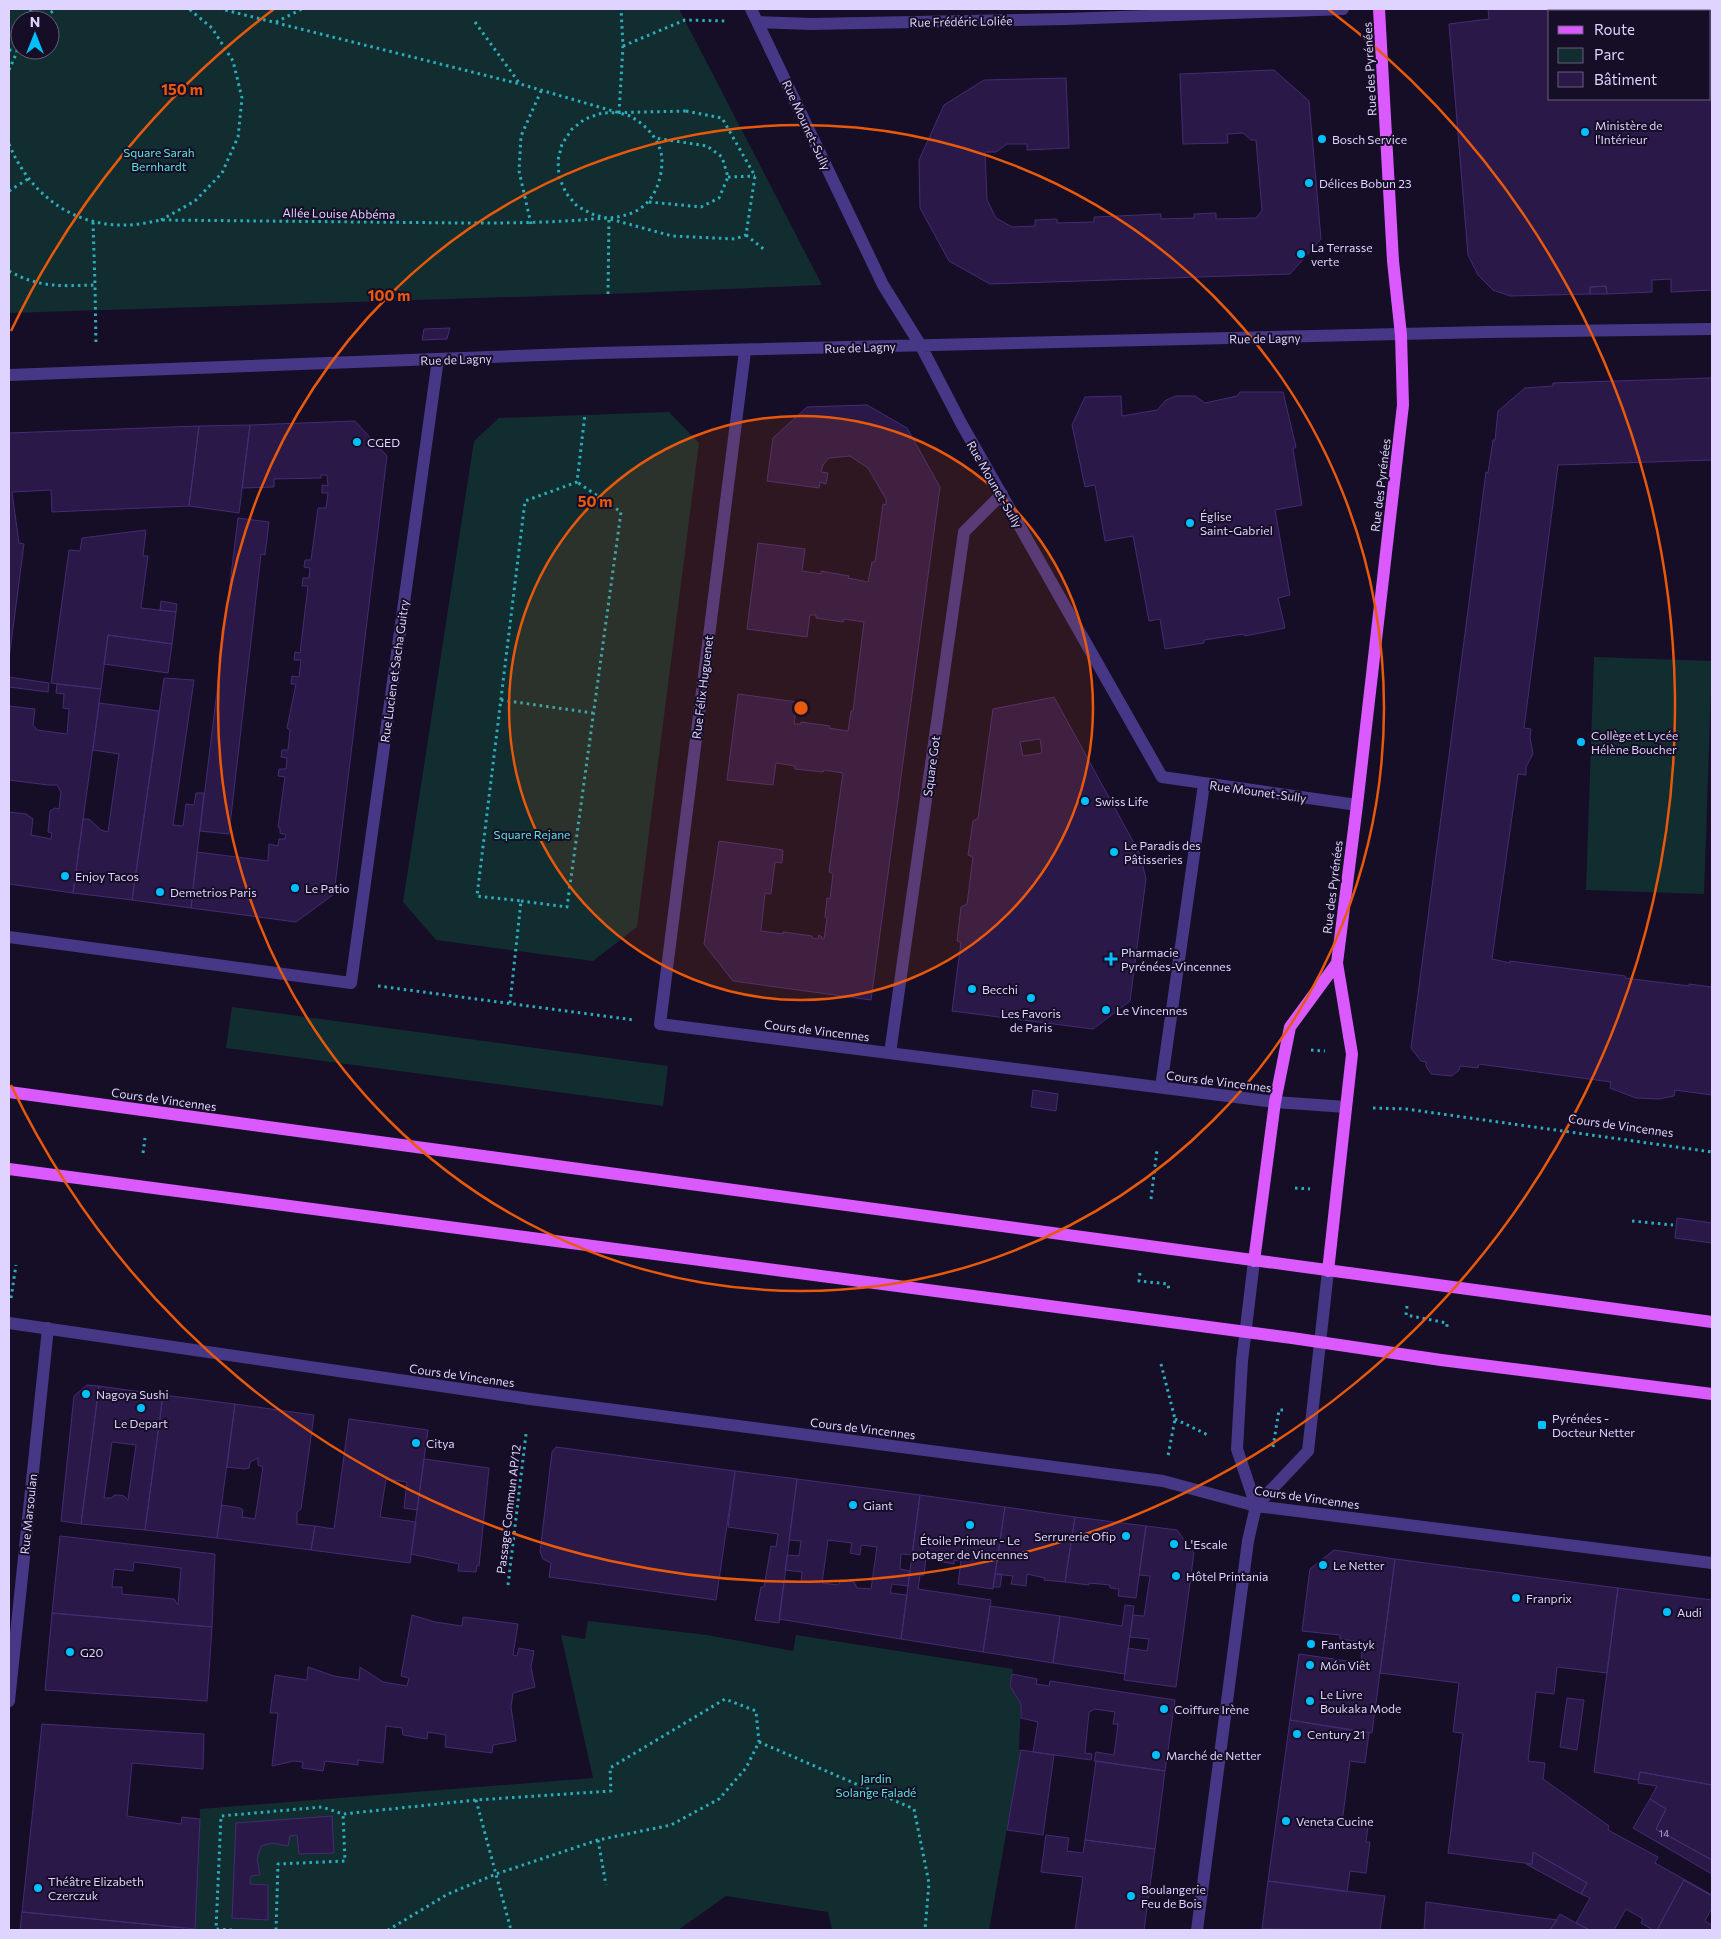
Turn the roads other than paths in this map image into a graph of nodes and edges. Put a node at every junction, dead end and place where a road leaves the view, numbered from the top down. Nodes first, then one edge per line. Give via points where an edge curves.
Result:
1 (751, 9) edge
2 (1343, 9) edge
3 (1379, 9) edge
4 (1064, 14) edge
5 (758, 22) junction
6 (1712, 329) edge
7 (1401, 334) junction
8 (921, 346) junction
9 (745, 351) junction
10 (438, 359) junction
11 (9, 375) edge
12 (1002, 494) junction
13 (1204, 784) junction
14 (1357, 805) junction
15 (9, 937) edge
16 (1336, 963) junction
17 (660, 1024) joint
18 (890, 1053) junction
19 (1161, 1087) junction
20 (9, 1092) edge
21 (1275, 1102) junction
22 (1346, 1107) junction
23 (9, 1169) edge
24 (1254, 1261) junction
25 (1328, 1271) junction
26 (1712, 1322) edge
27 (9, 1323) edge
28 (48, 1328) junction
29 (1245, 1332) junction
30 (1320, 1342) junction
31 (1712, 1394) edge
32 (1256, 1506) junction
33 (1712, 1563) edge
34 (9, 1700) edge
35 (1197, 1930) edge

1 - 5 street, Rue Mounet-Sully
2 - 4 street, Rue Frédéric Loliée
3 - 7 main road, Rue des Pyrénées via 1393,261
4 - 5 street, Rue Frédéric Loliée via 811,24
5 - 8 street, Rue Mounet-Sully via 883,285
6 - 7 street, Rue de Lagny
7 - 8 street, Rue de Lagny
7 - 14 main road, Rue des Pyrénées via 1403,405
8 - 9 street, Rue de Lagny
8 - 12 street, Rue Mounet-Sully via 960,423
9 - 10 street, Rue de Lagny
9 - 17 street, Rue Félix Huguenet
10 - 11 street, Rue de Lagny
10 - 15 street, Rue Lucien et Sacha Guitry via 351,983
12 - 13 street, Rue Mounet-Sully via 1162,777
12 - 18 street, Square Got via 964,532
13 - 14 street, Rue Mounet-Sully
13 - 19 street
14 - 16 main road, Rue des Pyrénées
16 - 21 main road, Rue des Pyrénées via 1290,1028
16 - 22 main road, Rue des Pyrénées via 1352,1054
17 - 18 street, Cours de Vincennes
18 - 19 street, Cours de Vincennes
19 - 21 street, Cours de Vincennes
20 - 24 main road, Cours de Vincennes
21 - 22 street, Cours de Vincennes
21 - 24 main road, Rue des Pyrénées
22 - 25 main road, Rue des Pyrénées
23 - 29 main road
24 - 25 main road, Cours de Vincennes
24 - 29 street
25 - 26 main road, Cours de Vincennes
25 - 30 street
27 - 28 street, Cours de Vincennes
28 - 32 street, Cours de Vincennes via 530,1399 1163,1481
28 - 34 street, Rue Marsoulan
29 - 30 main road
29 - 32 street via 1237,1449
30 - 31 main road
30 - 32 street via 1308,1451
32 - 33 street, Cours de Vincennes
32 - 35 street via 1248,1541

